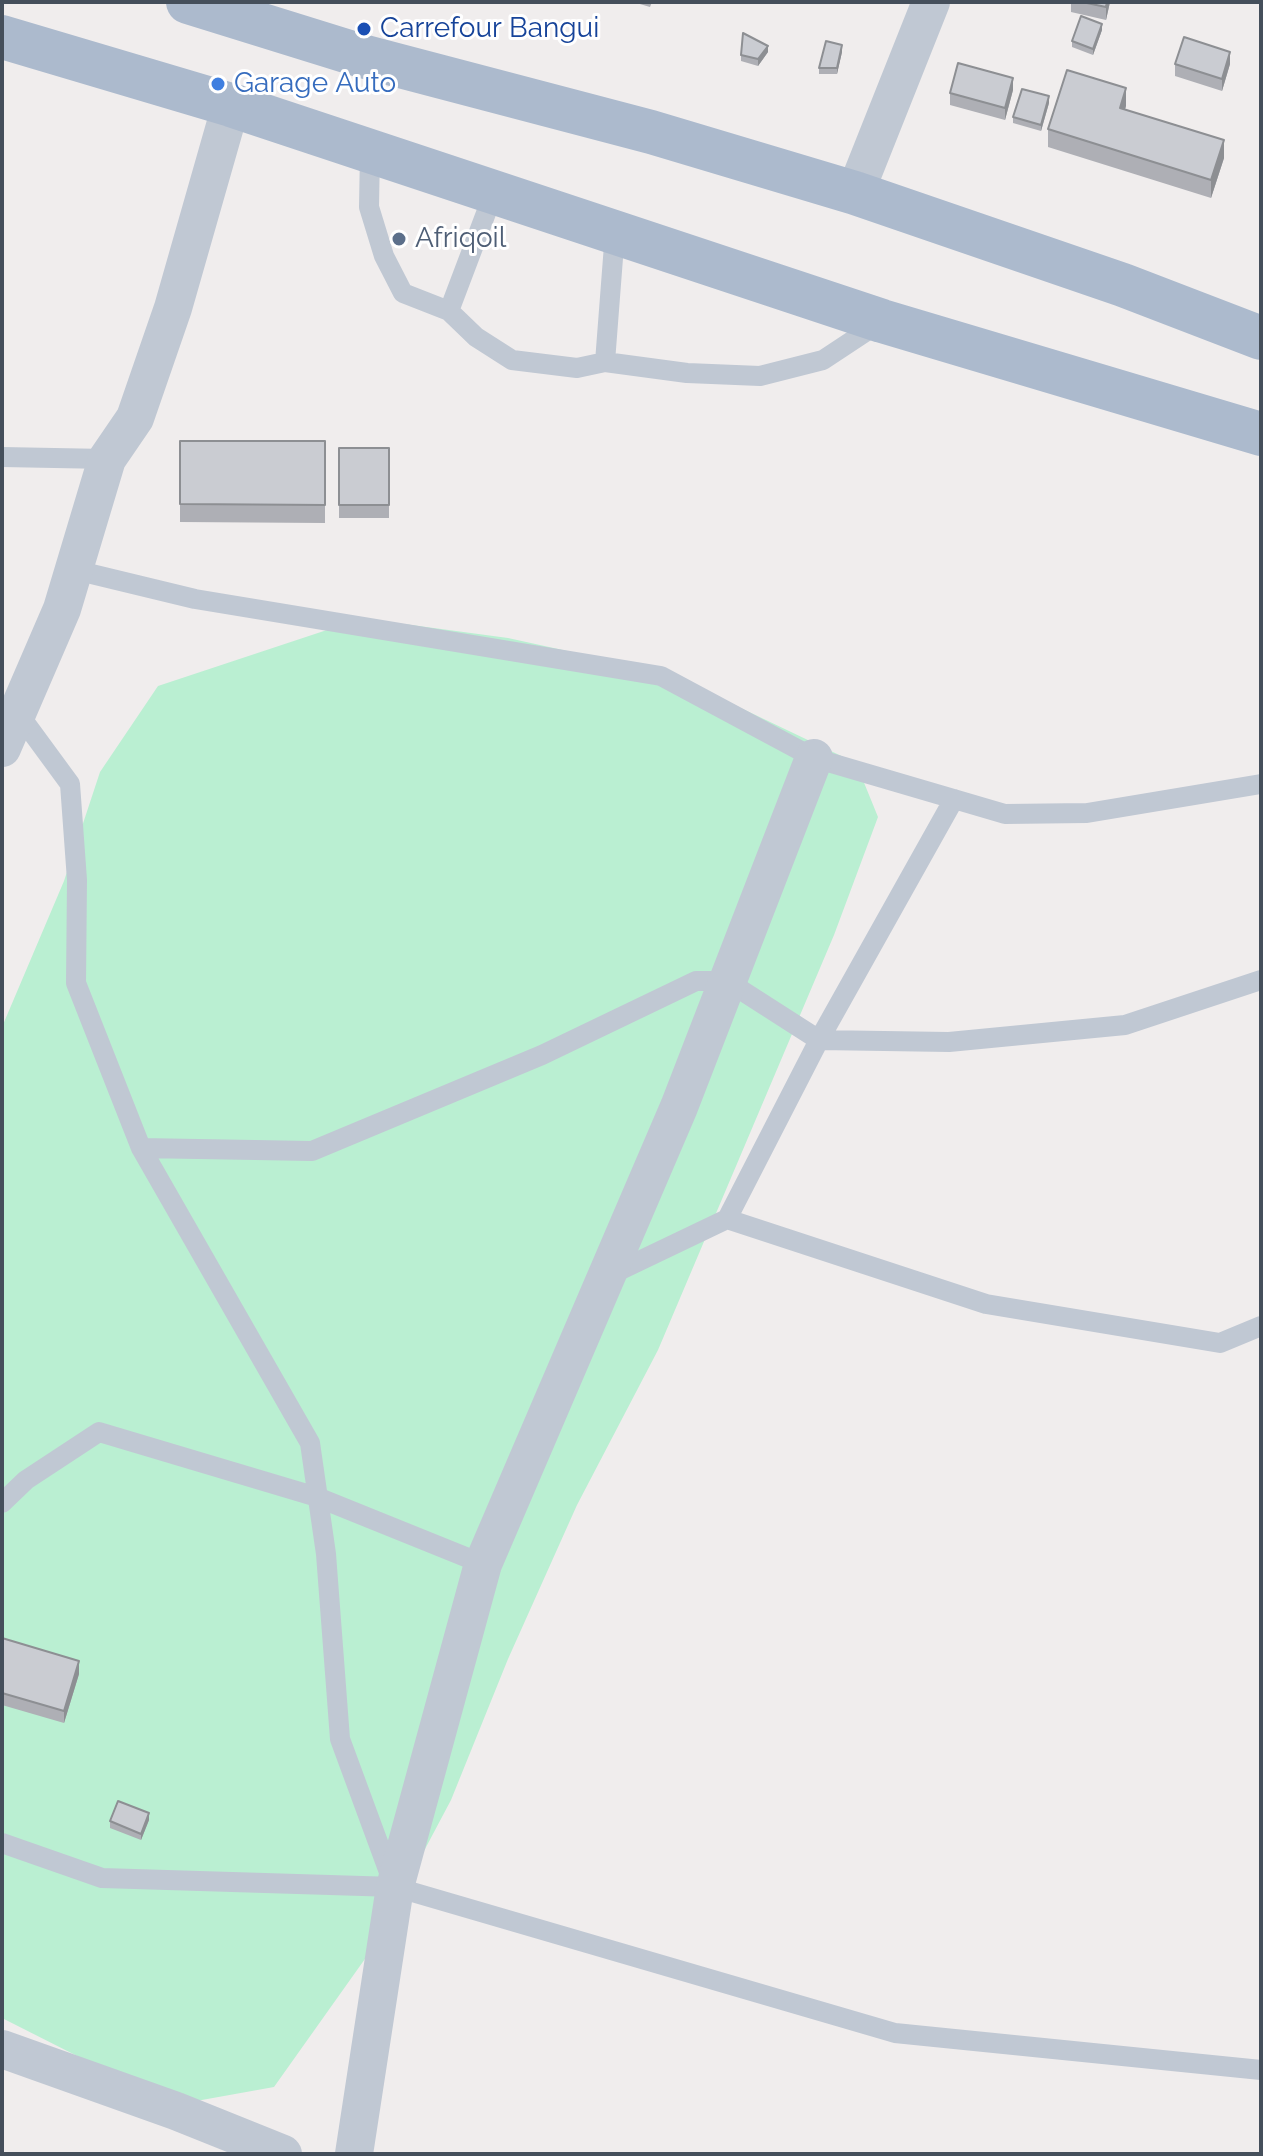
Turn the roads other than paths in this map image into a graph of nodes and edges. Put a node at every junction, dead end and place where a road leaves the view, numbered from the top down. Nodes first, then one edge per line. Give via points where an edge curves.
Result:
1 (188, 2) edge
2 (931, 2) edge
3 (2, 37) edge
4 (231, 105) junction
5 (370, 151) junction
6 (494, 192) junction
7 (855, 193) junction
8 (615, 232) junction
9 (449, 311) junction
10 (882, 321) junction
11 (1261, 338) edge
12 (605, 362) junction
13 (1261, 434) edge
14 (2, 457) edge
15 (107, 459) junction
16 (75, 570) junction
17 (9, 705) edge
18 (2, 748) edge
19 (814, 758) junction
20 (1261, 784) edge
21 (954, 799) junction
22 (1261, 980) edge
23 (727, 981) junction
24 (819, 1040) junction
25 (141, 1148) junction
26 (727, 1219) junction
27 (606, 1277) junction
28 (1261, 1326) edge
29 (317, 1497) junction
30 (2, 1503) edge
31 (483, 1564) junction
32 (2, 1843) edge
33 (395, 1887) junction
34 (2, 2049) edge
35 (1261, 2070) edge
36 (283, 2154) edge
37 (354, 2154) edge

1 - 7 main road via 362,56 651,132
2 - 7 street
3 - 4 main road
4 - 5 main road
4 - 15 street via 135,418
5 - 6 main road
5 - 9 lane via 369,207 384,256 403,293
6 - 8 main road
6 - 9 lane
7 - 11 main road
8 - 10 main road
8 - 12 lane
9 - 12 lane via 512,360 577,368
10 - 12 lane via 823,360 760,376
10 - 13 main road
14 - 15 lane
15 - 16 street
16 - 17 street via 62,609
16 - 19 lane via 195,599 661,676
17 - 18 street
17 - 25 lane via 70,784 77,880 76,983
19 - 21 lane
19 - 23 street
20 - 21 lane via 1087,813 1005,814
21 - 24 lane
22 - 24 lane via 1125,1025 949,1042
23 - 24 lane
23 - 25 lane via 696,981 542,1055 312,1151
23 - 27 street
24 - 26 lane
25 - 29 lane via 310,1443
26 - 27 lane
26 - 28 lane via 986,1304 1220,1343
27 - 31 street
29 - 30 lane via 99,1432 26,1480
29 - 31 lane
29 - 33 lane via 340,1739
31 - 33 street
32 - 33 lane via 102,1878
33 - 35 lane via 895,2033
33 - 37 street
34 - 36 street

